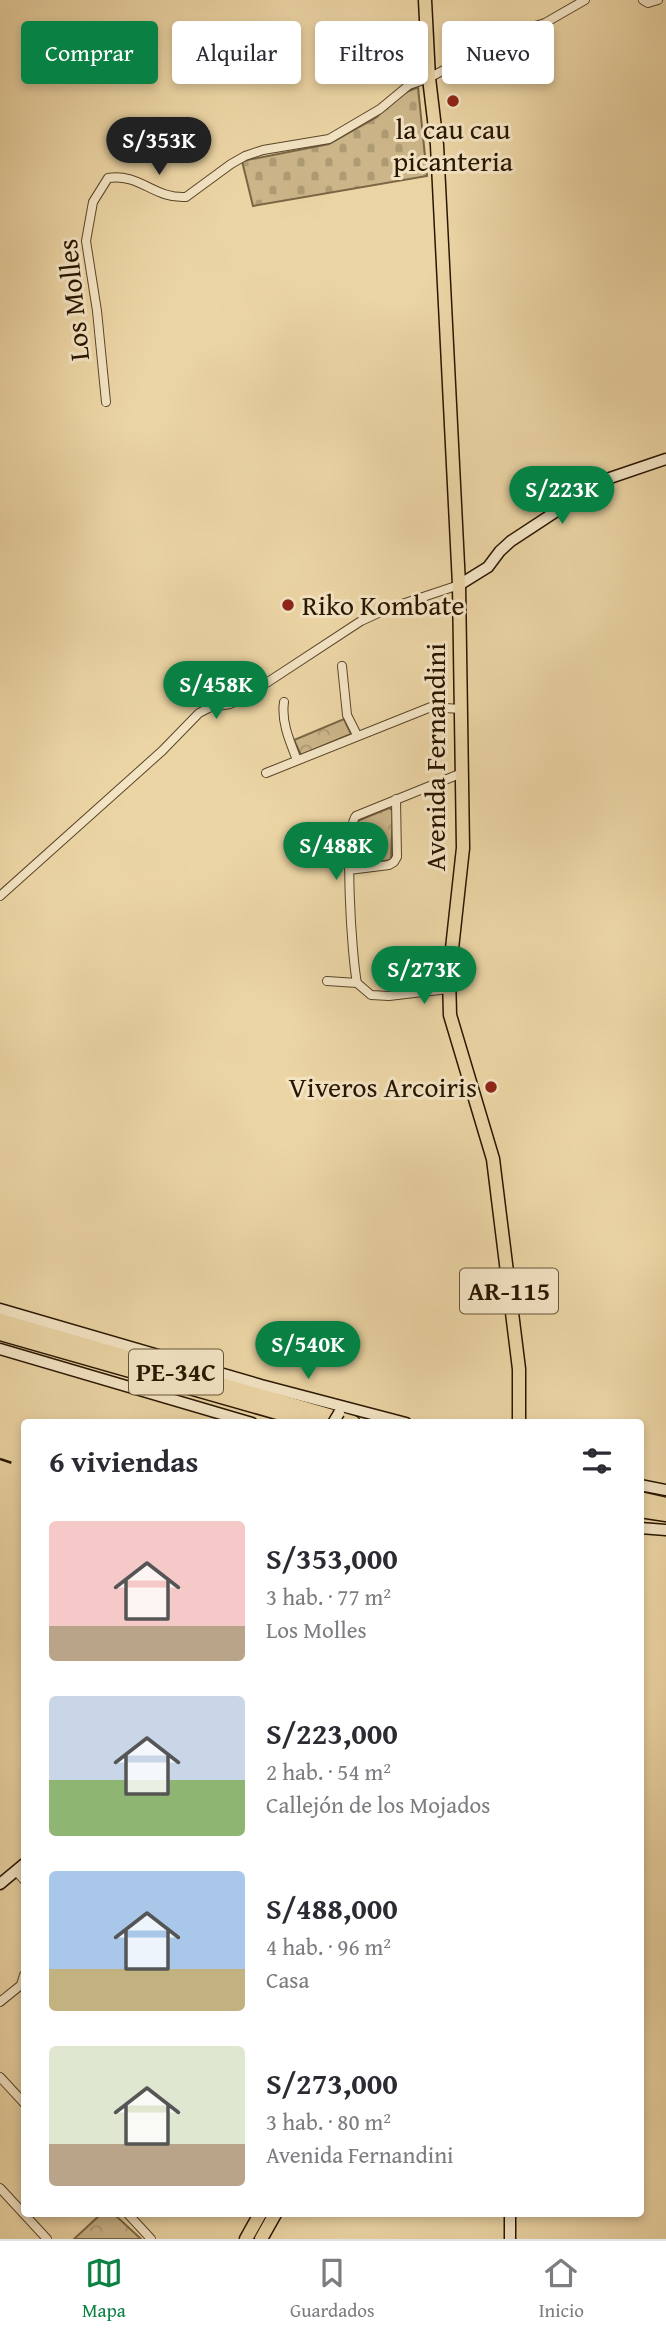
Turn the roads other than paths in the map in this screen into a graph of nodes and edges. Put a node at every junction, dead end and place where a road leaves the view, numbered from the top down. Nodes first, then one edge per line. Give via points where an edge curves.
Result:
1 (425, 0) edge
2 (585, 0) edge
3 (642, 0) edge
4 (658, 0) edge
5 (429, 78) junction
6 (106, 402) dead end
7 (666, 459) edge
8 (459, 585) junction
9 (342, 666) dead end
10 (284, 702) dead end
11 (460, 709) junction
12 (357, 736) junction
13 (297, 760) junction
14 (266, 773) dead end
15 (462, 773) junction
16 (396, 799) junction
17 (349, 870) junction
18 (0, 896) edge
19 (327, 981) dead end
20 (357, 983) junction
21 (448, 989) junction
22 (0, 1309) edge
23 (0, 1321) edge
24 (0, 1333) edge
25 (0, 1349) edge
26 (340, 1414) edge
27 (238, 1419) edge
28 (302, 1419) edge
29 (339, 1419) edge
30 (377, 1419) edge
31 (519, 1419) edge
32 (644, 1486) edge
33 (666, 1490) edge
34 (644, 1500) edge
35 (666, 1504) edge
36 (644, 1511) edge
37 (666, 1514) edge
38 (644, 1528) edge
39 (666, 1530) edge
40 (20, 1867) edge
41 (0, 1884) edge
42 (21, 1989) edge
43 (0, 2002) edge
44 (0, 2077) edge
45 (21, 2100) edge
46 (0, 2188) edge
47 (21, 2211) edge
48 (27, 2217) edge
49 (131, 2217) edge
50 (263, 2217) edge
51 (264, 2217) edge
52 (510, 2217) edge
53 (47, 2239) edge
54 (151, 2239) edge
55 (246, 2239) edge
56 (261, 2239) edge
57 (510, 2239) edge

1 - 5 main road, Avenida Fernandini / AR-115
2 - 5 street
3 - 4 street
5 - 6 street, Los Molles via 409,85 329,139 245,156 186,197 161,195 129,177 108,178 93,202 86,241
5 - 8 main road, Avenida Fernandini / AR-115 via 437,145
7 - 8 main road via 604,480 511,541 488,567
8 - 11 main road, Avenida Fernandini / AR-115
8 - 18 street via 361,621 242,699 204,709
9 - 12 street via 347,715
10 - 13 street via 288,740
11 - 12 street via 431,707
11 - 15 main road, Avenida Fernandini / AR-115
12 - 13 street
13 - 14 street
15 - 16 street
15 - 21 main road, Avenida Fernandini / AR-115 via 463,848
16 - 17 street via 352,820
16 - 17 street via 394,862
17 - 20 street
19 - 20 street
20 - 21 street via 371,995
21 - 31 main road, Avenida Fernandini / AR-115 via 450,1015 493,1159 519,1369
22 - 26 main road
23 - 29 highway, PE-34C
24 - 28 highway, PE-34C
25 - 27 main road
26 - 30 main road
32 - 33 main road
34 - 35 highway
36 - 37 highway
38 - 39 main road
40 - 41 main road
42 - 43 street via 12,1990
44 - 45 street
46 - 47 street
48 - 53 street
49 - 54 street
50 - 55 main road
51 - 56 main road
52 - 57 main road

